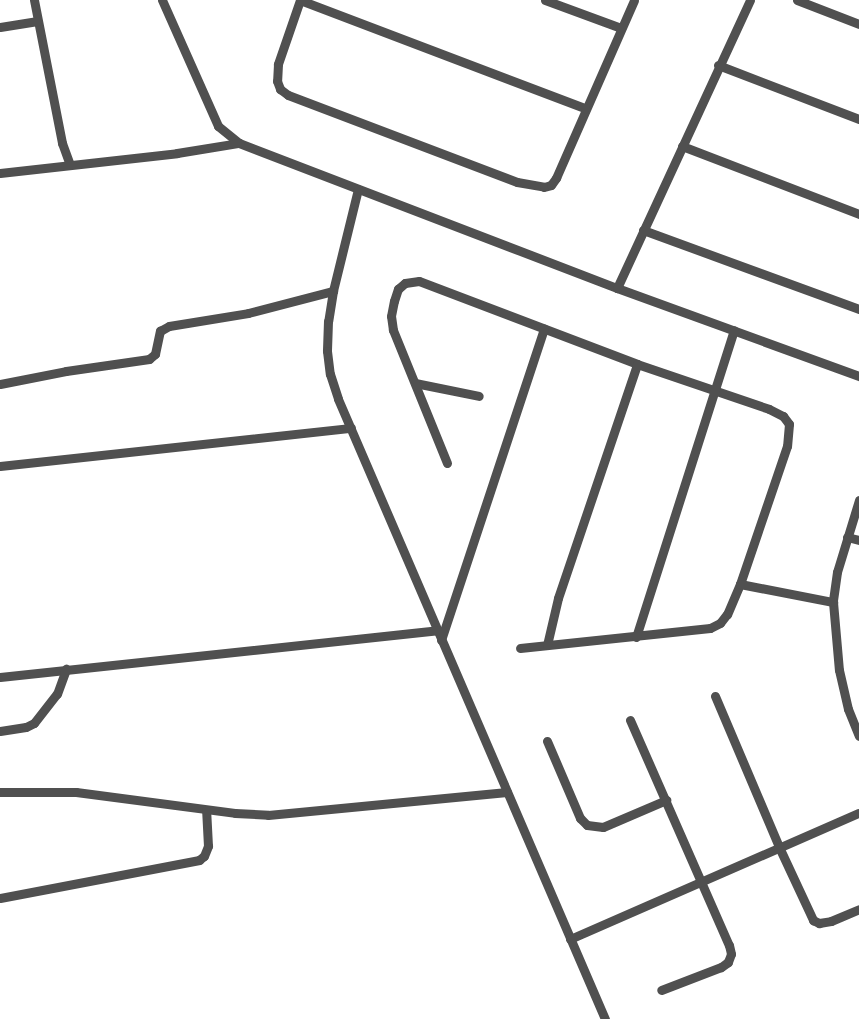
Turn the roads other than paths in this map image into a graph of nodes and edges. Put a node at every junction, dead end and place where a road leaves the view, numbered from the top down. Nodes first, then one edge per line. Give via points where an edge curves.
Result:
1 (34, 0) edge
2 (162, 0) edge
3 (300, 0) edge
4 (545, 0) edge
5 (634, 0) edge
6 (750, 0) edge
7 (796, 0) edge
8 (38, 21) junction
9 (859, 24) edge
10 (0, 28) edge
11 (621, 28) junction
12 (718, 66) junction
13 (585, 108) junction
14 (859, 119) edge
15 (239, 143) junction
16 (682, 146) junction
17 (70, 165) junction
18 (0, 173) edge
19 (358, 189) junction
20 (859, 214) edge
21 (643, 230) junction
22 (617, 288) junction
23 (333, 291) junction
24 (859, 309) edge
25 (544, 329) junction
26 (734, 330) junction
27 (637, 364) junction
28 (859, 376) edge
29 (415, 383) junction
30 (0, 384) edge
31 (715, 392) junction
32 (480, 396) dead end
33 (351, 428) junction
34 (446, 463) dead end
35 (0, 466) edge
36 (859, 500) edge
37 (847, 536) junction
38 (859, 540) edge
39 (740, 584) junction
40 (833, 602) junction
41 (437, 630) junction
42 (636, 637) junction
43 (442, 640) junction
44 (547, 645) junction
45 (520, 648) dead end
46 (66, 670) junction
47 (0, 677) edge
48 (715, 696) dead end
49 (630, 720) dead end
50 (0, 732) edge
51 (859, 736) edge
52 (547, 741) dead end
53 (0, 792) edge
54 (507, 792) junction
55 (666, 800) junction
56 (206, 810) junction
57 (859, 813) edge
58 (779, 847) junction
59 (700, 880) junction
60 (0, 898) edge
61 (859, 910) edge
62 (570, 939) junction
63 (662, 990) dead end
64 (605, 1019) edge

1 - 8 street
2 - 15 street via 218,126
3 - 13 street
3 - 13 street via 278,64 280,89 288,95 517,182 551,185
4 - 11 street
5 - 11 street
6 - 12 street
7 - 9 street
8 - 10 street
8 - 17 street via 62,143
11 - 13 street
12 - 14 street
12 - 16 street
15 - 17 street
15 - 19 street
16 - 20 street
16 - 21 street
17 - 18 street
19 - 22 street
19 - 23 street
21 - 22 street
21 - 24 street
22 - 26 street
23 - 30 street via 248,313 169,326 160,331 155,354 149,359
23 - 33 street via 328,321 329,366 338,399
25 - 27 street
25 - 29 street via 419,281 405,282 398,289 394,301 393,330
25 - 43 street
26 - 28 street
26 - 31 street
27 - 31 street
27 - 44 street via 558,598
29 - 32 street
29 - 34 street
31 - 39 street via 769,409 783,416 789,424 787,446
31 - 42 street
33 - 35 street
33 - 41 street
36 - 37 street
37 - 38 street
37 - 40 street
39 - 40 street
39 - 42 street via 720,623 710,628
40 - 51 street via 839,670 848,709
41 - 43 street
41 - 46 street
42 - 44 street
43 - 54 street
44 - 45 street
46 - 47 street
46 - 50 street via 57,694 34,722 26,727
48 - 58 street
49 - 55 street
52 - 55 street via 580,818 587,825 603,827
53 - 56 street via 76,792
54 - 56 street via 268,815
54 - 62 street
55 - 59 street
56 - 60 street via 208,846 199,860
57 - 58 street
58 - 59 street
58 - 61 street via 813,920 831,921
59 - 62 street
59 - 63 street via 731,954 721,968
62 - 64 street

